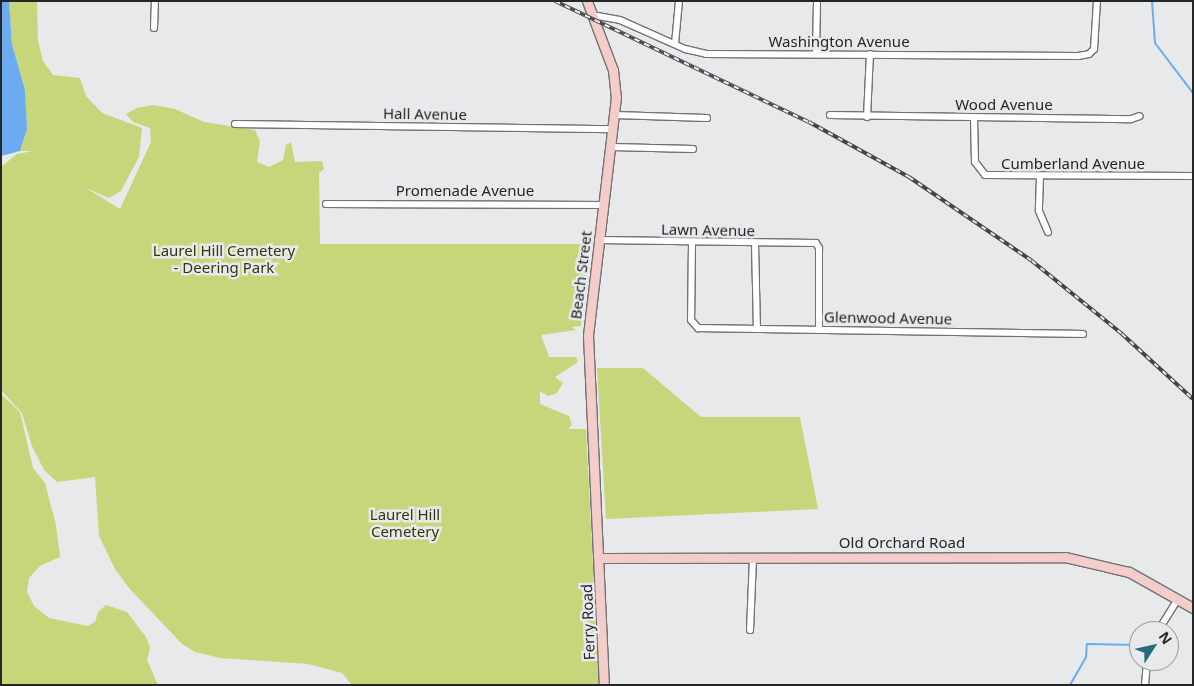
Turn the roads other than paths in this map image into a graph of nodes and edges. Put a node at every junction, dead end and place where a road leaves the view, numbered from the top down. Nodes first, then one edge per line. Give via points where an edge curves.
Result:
1 (155, 1) edge
2 (587, 1) edge
3 (679, 1) edge
4 (817, 1) edge
5 (1097, 1) edge
6 (592, 15) junction
7 (154, 28) dead end
8 (675, 44) junction
9 (816, 54) junction
10 (870, 54) junction
11 (615, 115) junction
12 (830, 115) dead end
13 (1140, 116) dead end
14 (867, 117) junction
15 (707, 118) dead end
16 (974, 118) junction
17 (235, 124) dead end
18 (614, 128) junction
19 (612, 147) junction
20 (693, 149) dead end
21 (1193, 176) edge
22 (1040, 177) junction
23 (326, 204) dead end
24 (603, 205) junction
25 (1048, 232) dead end
26 (598, 240) junction
27 (692, 243) junction
28 (755, 243) junction
29 (757, 329) junction
30 (819, 330) junction
31 (1083, 334) dead end
32 (599, 558) junction
33 (753, 558) junction
34 (1178, 599) junction
35 (1193, 608) edge
36 (1164, 621) edge
37 (750, 630) dead end
38 (1146, 671) edge
39 (604, 685) edge
40 (1145, 685) edge

1 - 7 street
2 - 6 main road, Beach Street
3 - 8 street
4 - 9 street
5 - 10 street, Washington Avenue via 1093,51 1078,56
6 - 8 street, Washington Avenue via 620,20
6 - 11 main road, Beach Street via 614,74
8 - 9 street, Washington Avenue via 714,54
9 - 10 street, Washington Avenue
10 - 14 street
11 - 15 street
11 - 18 main road, Beach Street
12 - 14 street, Wood Avenue
13 - 16 street, Wood Avenue
14 - 16 street, Wood Avenue
16 - 22 street, Cumberland Avenue via 975,159 980,172 992,177
17 - 18 street, Hall Avenue
18 - 19 main road, Beach Street
19 - 20 street
19 - 24 main road, Beach Street
21 - 22 street, Cumberland Avenue
22 - 25 street via 1039,211
23 - 24 street, Promenade Avenue
24 - 26 main road, Beach Street
26 - 27 street, Lawn Avenue
26 - 32 main road, Beach Street via 588,348
27 - 28 street, Lawn Avenue
27 - 29 street, Glenwood Avenue via 693,326
28 - 29 street
28 - 30 street, Lawn Avenue via 818,244
29 - 30 street, Glenwood Avenue
30 - 31 street, Glenwood Avenue
32 - 33 main road, Old Orchard Road
32 - 39 main road, Ferry Road
33 - 34 main road, Old Orchard Road via 1065,557 1123,570
33 - 37 street
34 - 35 main road, Old Orchard Road
34 - 36 street
38 - 40 street

